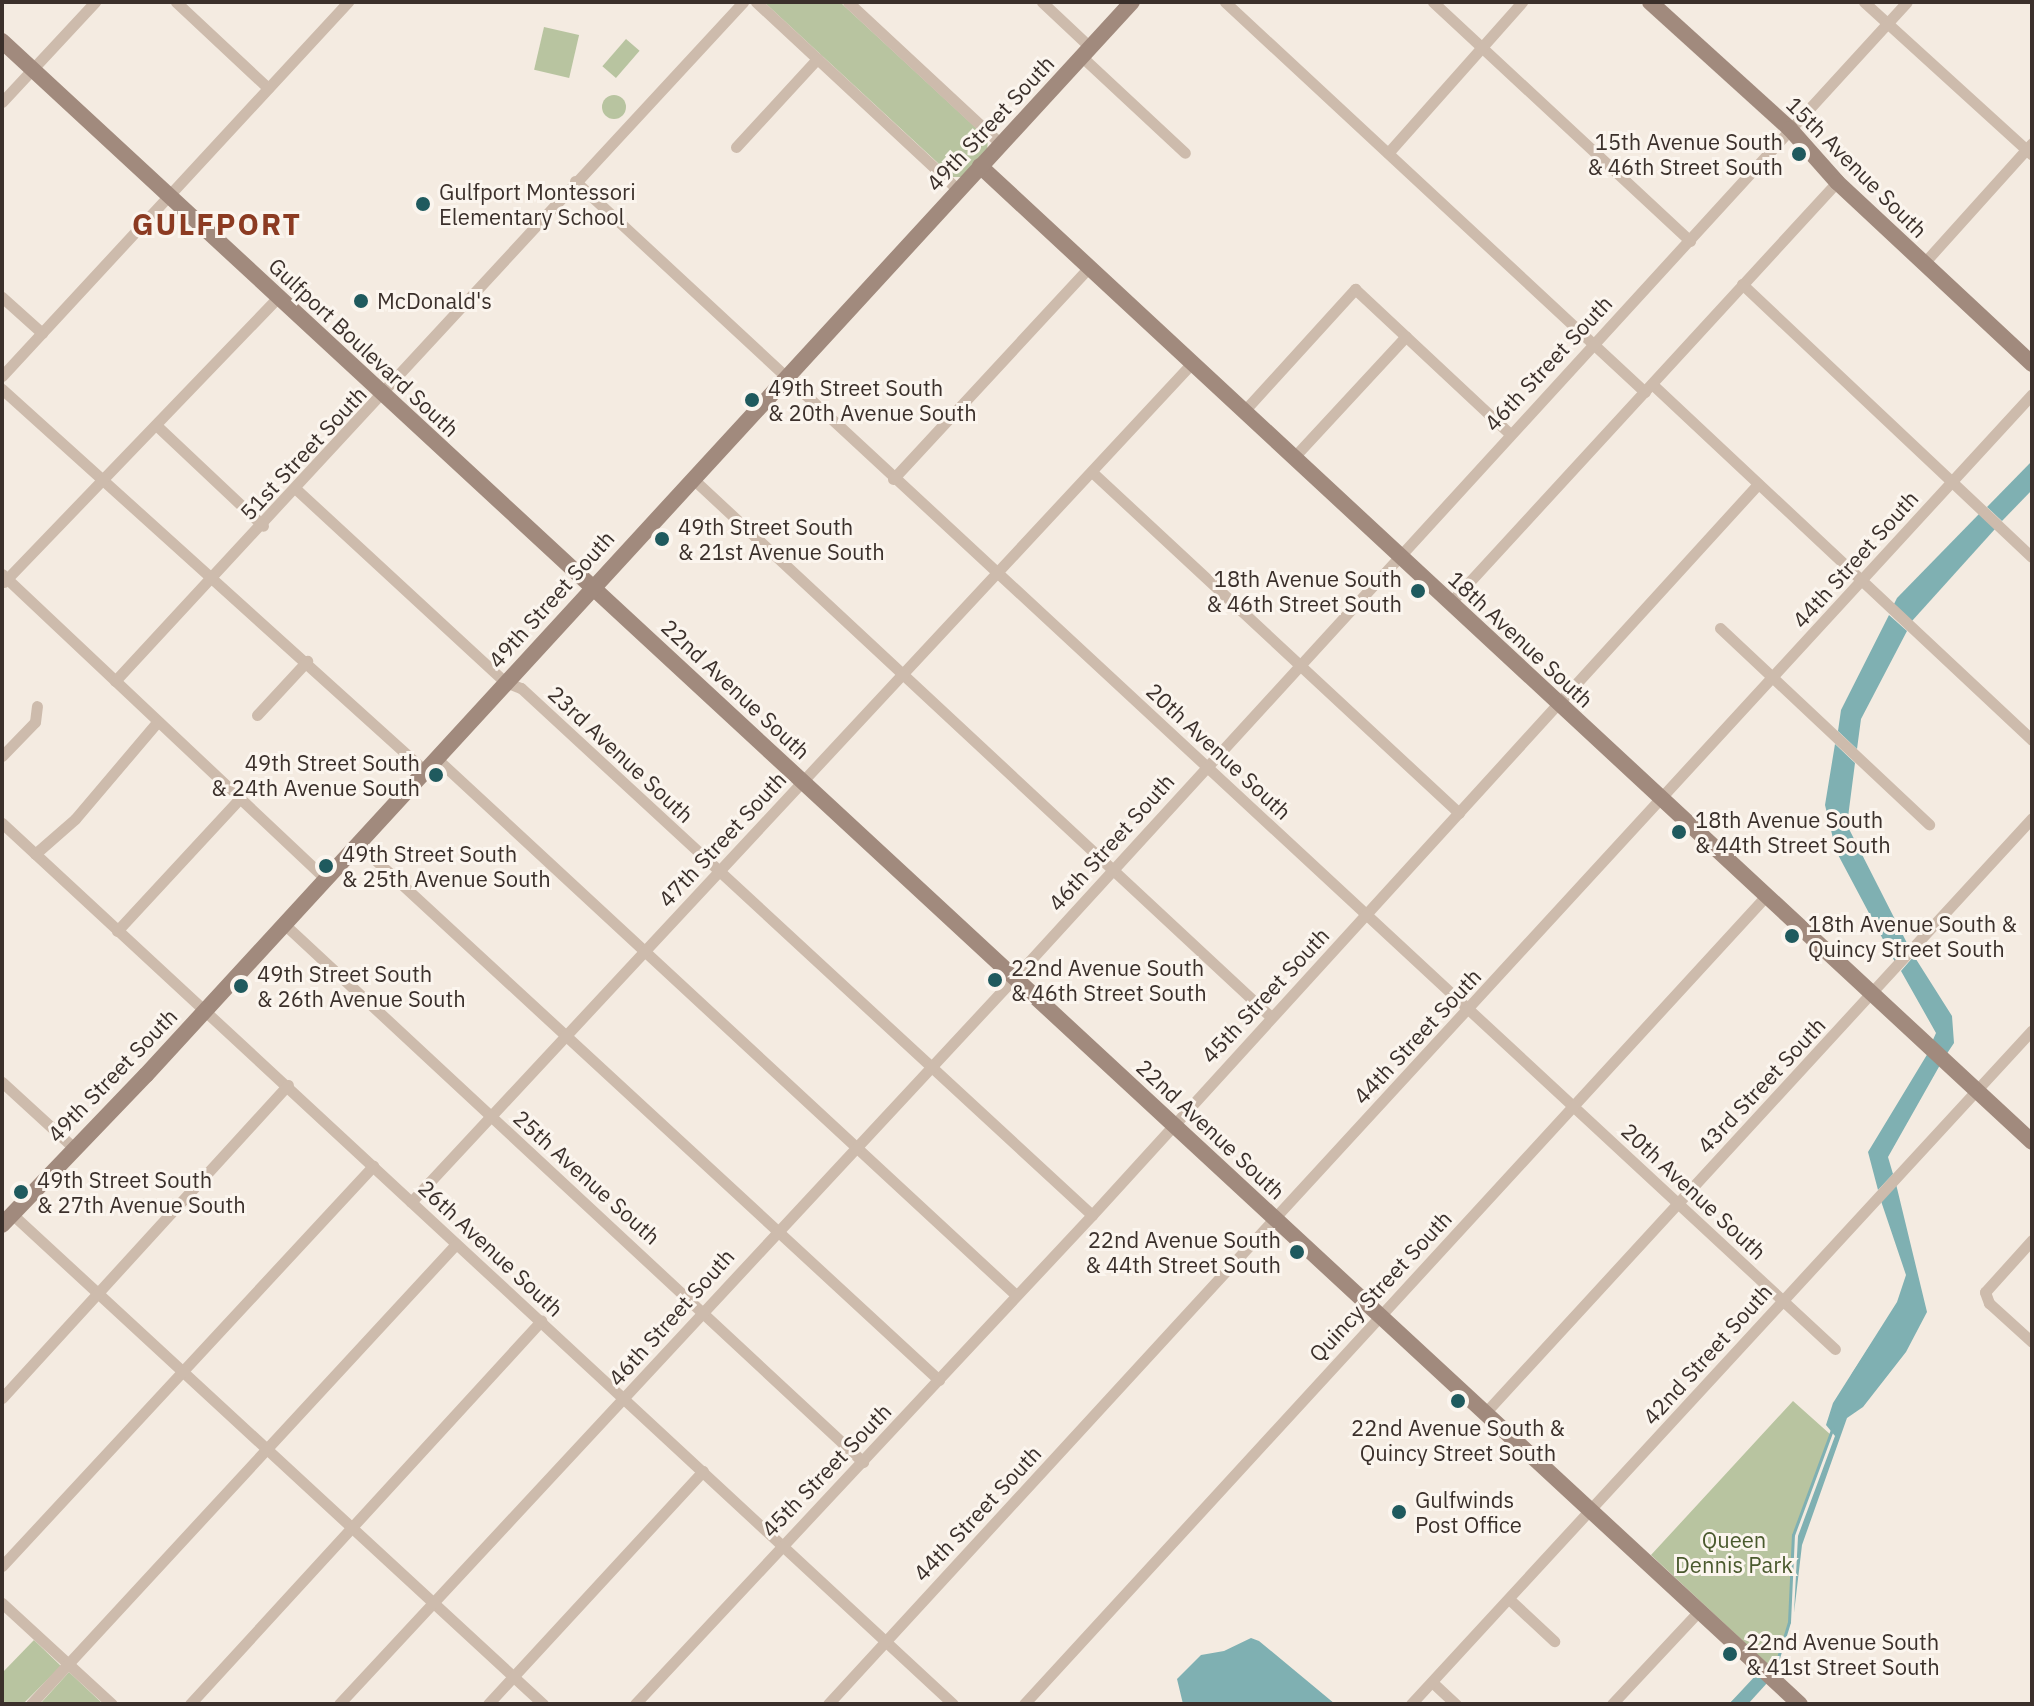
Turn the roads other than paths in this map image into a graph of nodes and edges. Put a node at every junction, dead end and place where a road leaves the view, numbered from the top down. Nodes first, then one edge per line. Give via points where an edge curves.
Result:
1 (95, 2) edge
2 (176, 2) edge
3 (348, 2) edge
4 (743, 2) edge
5 (756, 2) edge
6 (848, 2) edge
7 (1042, 2) edge
8 (1132, 2) edge
9 (1225, 2) edge
10 (1433, 2) edge
11 (1522, 2) edge
12 (1650, 2) edge
13 (1864, 2) edge
14 (1907, 2) edge
15 (1888, 23) junction
16 (2, 41) edge
17 (1483, 49) junction
18 (1086, 52) junction
19 (817, 59) junction
20 (34, 70) junction
21 (268, 88) junction
22 (2, 102) edge
23 (1790, 129) junction
24 (1001, 144) junction
25 (736, 147) dead end
26 (2030, 149) edge
27 (1185, 153) dead end
28 (1388, 153) junction
29 (980, 166) junction
30 (575, 181) junction
31 (1837, 182) junction
32 (958, 190) junction
33 (170, 196) junction
34 (1690, 241) junction
35 (1924, 263) junction
36 (1089, 267) junction
37 (1742, 284) junction
38 (2, 297) edge
39 (278, 297) junction
40 (42, 333) junction
41 (1406, 336) junction
42 (1592, 343) junction
43 (1193, 362) junction
44 (2032, 364) edge
45 (2, 376) edge
46 (785, 378) junction
47 (1648, 388) junction
48 (2, 389) edge
49 (2032, 394) edge
50 (384, 396) junction
51 (1245, 410) junction
52 (156, 425) junction
53 (1510, 434) junction
54 (1295, 456) junction
55 (1092, 472) junction
56 (692, 478) junction
57 (893, 479) junction
58 (102, 480) junction
59 (1952, 481) junction
60 (1758, 484) junction
61 (297, 490) junction
62 (263, 526) junction
63 (1400, 556) junction
64 (2032, 557) edge
65 (997, 575) junction
66 (4, 579) edge
67 (210, 581) junction
68 (1862, 581) junction
69 (593, 586) junction
70 (1450, 603) junction
71 (1720, 628) dead end
72 (307, 661) junction
73 (1301, 664) junction
74 (902, 673) junction
75 (1773, 678) junction
76 (115, 681) junction
77 (505, 682) junction
78 (1559, 705) junction
79 (37, 706) dead end
80 (257, 715) dead end
81 (158, 721) junction
82 (2032, 740) edge
83 (2, 756) edge
84 (431, 764) junction
85 (1207, 767) junction
86 (803, 781) junction
87 (240, 798) junction
88 (1663, 800) junction
89 (1459, 813) junction
90 (2032, 818) edge
91 (2, 823) edge
92 (1929, 824) dead end
93 (357, 843) junction
94 (35, 854) junction
95 (1113, 869) junction
96 (719, 871) junction
97 (325, 878) junction
98 (1766, 896) junction
99 (1366, 914) junction
100 (283, 923) junction
101 (117, 931) junction
102 (646, 952) junction
103 (1015, 977) junction
104 (1872, 994) junction
105 (1469, 1010) junction
106 (203, 1011) junction
107 (1271, 1017) junction
108 (2032, 1030) edge
109 (569, 1036) junction
110 (930, 1066) junction
111 (2, 1082) edge
112 (288, 1085) junction
113 (1977, 1091) junction
114 (1574, 1107) junction
115 (492, 1117) junction
116 (1174, 1124) junction
117 (2032, 1142) edge
118 (857, 1146) junction
119 (73, 1147) junction
120 (373, 1166) junction
121 (411, 1202) junction
122 (1679, 1204) junction
123 (1092, 1215) junction
124 (7, 1219) edge
125 (1276, 1219) junction
126 (777, 1230) junction
127 (2032, 1240) edge
128 (456, 1244) junction
129 (99, 1294) junction
130 (1016, 1295) junction
131 (1784, 1300) junction
132 (704, 1311) junction
133 (1381, 1316) junction
134 (541, 1321) junction
135 (2032, 1342) edge
136 (1835, 1349) dead end
137 (184, 1372) junction
138 (939, 1380) junction
139 (2, 1398) edge
140 (624, 1398) junction
141 (1485, 1413) junction
142 (267, 1450) junction
143 (863, 1462) junction
144 (703, 1471) junction
145 (1591, 1511) junction
146 (352, 1527) junction
147 (785, 1548) junction
148 (2, 1566) edge
149 (1509, 1599) junction
150 (433, 1602) junction
151 (2, 1603) edge
152 (1699, 1611) junction
153 (1554, 1641) dead end
154 (886, 1642) junction
155 (69, 1665) junction
156 (513, 1677) junction
157 (1432, 1682) junction
158 (34, 1702) edge
159 (112, 1704) edge
160 (190, 1704) edge
161 (339, 1704) edge
162 (488, 1704) edge
163 (543, 1704) edge
164 (635, 1704) edge
165 (828, 1704) edge
166 (953, 1704) edge
167 (1024, 1704) edge
168 (1411, 1704) edge
169 (1456, 1704) edge
170 (1612, 1704) edge
171 (1800, 1704) edge

1 - 20 street
2 - 21 street
3 - 21 street
4 - 30 street, 51st Street South
5 - 19 street
6 - 24 street
7 - 18 street
8 - 18 main road, 49th Street South
9 - 28 street
10 - 17 street
11 - 17 street
12 - 23 main road, 15th Avenue South
13 - 15 street
14 - 15 street, 46th Street South
15 - 23 street, 46th Street South
15 - 26 street
16 - 20 main road, Gulfport Boulevard South
17 - 28 street
17 - 34 street
18 - 24 main road, 49th Street South
18 - 27 street
19 - 25 street
19 - 32 street
20 - 22 street
20 - 33 main road, Gulfport Boulevard South
21 - 33 street
23 - 31 main road, 15th Avenue South
23 - 34 street, 46th Street South
24 - 29 main road, 49th Street South
26 - 35 street
28 - 42 street
29 - 32 main road, 49th Street South
29 - 36 main road, 18th Avenue South
30 - 46 street, 20th Avenue South
30 - 50 street, 51st Street South
31 - 35 main road, 15th Avenue South
31 - 37 street
32 - 46 main road, 49th Street South
33 - 39 main road, Gulfport Boulevard South
33 - 40 street
34 - 42 street, 46th Street South
35 - 44 main road, 15th Avenue South
36 - 43 main road, 18th Avenue South
36 - 57 street
37 - 47 street
37 - 59 street
38 - 40 street
39 - 50 main road, Gulfport Boulevard South
39 - 52 street
40 - 45 street
41 - 51 street via 1355,289
41 - 53 street
41 - 54 street
42 - 47 street
42 - 53 street, 46th Street South
43 - 51 main road, 18th Avenue South
43 - 55 street, 47th Street South
46 - 56 main road, 49th Street South
46 - 57 street, 20th Avenue South
47 - 60 street
47 - 70 street
48 - 58 street
49 - 59 street, 44th Street South
50 - 61 street, 51st Street South
50 - 69 main road, Gulfport Boulevard South
51 - 54 main road, 18th Avenue South
52 - 58 street
52 - 62 street
53 - 63 street, 46th Street South
54 - 63 main road, 18th Avenue South
55 - 65 street, 47th Street South
55 - 73 street
56 - 69 main road, 49th Street South
56 - 74 street
57 - 65 street, 20th Avenue South
58 - 66 street
58 - 67 street
59 - 64 street
59 - 68 street, 44th Street South
60 - 68 street
60 - 78 street, 45th Street South
61 - 62 street, 51st Street South
61 - 77 street, 23rd Avenue South
62 - 67 street, 51st Street South
63 - 70 main road, 18th Avenue South
63 - 73 street, 46th Street South
65 - 74 street, 47th Street South
65 - 85 street, 20th Avenue South
66 - 76 street
67 - 72 street
67 - 76 street, 51st Street South
68 - 75 street, 44th Street South
68 - 82 street
69 - 77 main road, 49th Street South
69 - 86 main road, 22nd Avenue South
70 - 78 main road, 18th Avenue South
71 - 75 street
72 - 80 street
72 - 84 street
73 - 85 street, 46th Street South
73 - 89 street
74 - 86 street, 47th Street South
74 - 95 street
75 - 88 street, 44th Street South
75 - 92 street
76 - 81 street
77 - 84 main road, 49th Street South
77 - 96 street, 23rd Avenue South via 521,688
78 - 88 main road, 18th Avenue South
78 - 89 street, 45th Street South
79 - 83 street via 35,722
81 - 87 street
81 - 94 street via 75,819
84 - 93 main road, 49th Street South
84 - 102 street
85 - 95 street, 46th Street South
85 - 99 street, 20th Avenue South
86 - 96 street, 47th Street South
86 - 103 main road, 22nd Avenue South
87 - 97 street
87 - 101 street
88 - 98 main road, 18th Avenue South
88 - 105 street, 44th Street South
89 - 99 street, 45th Street South
90 - 104 street, 43rd Street South
91 - 94 street, 26th Avenue South
93 - 97 main road, 49th Street South
93 - 109 street
94 - 101 street, 26th Avenue South
95 - 103 street, 46th Street South
95 - 107 street
96 - 102 street, 47th Street South
96 - 110 street, 23rd Avenue South
97 - 100 main road, 49th Street South
98 - 104 main road, 18th Avenue South
98 - 114 street, Quincy Street South
99 - 105 street, 20th Avenue South
99 - 107 street, 45th Street South
100 - 106 main road, 49th Street South
100 - 115 street, 25th Avenue South
101 - 106 street, 26th Avenue South
102 - 109 street, 47th Street South
102 - 118 street
103 - 110 street, 46th Street South
103 - 116 main road, 22nd Avenue South
104 - 113 main road, 18th Avenue South
104 - 122 street, 43rd Street South
105 - 114 street, 20th Avenue South
105 - 125 street, 44th Street South
106 - 112 street, 26th Avenue South
106 - 119 main road, 49th Street South
107 - 116 street, 45th Street South
108 - 113 street, 42nd Street South
109 - 115 street, 47th Street South
109 - 126 street
110 - 118 street, 46th Street South
110 - 123 street, 23rd Avenue South
111 - 119 street
112 - 120 street, 26th Avenue South
112 - 129 street
113 - 117 main road, 18th Avenue South
113 - 131 street, 42nd Street South
114 - 122 street, 20th Avenue South
114 - 133 street, Quincy Street South
115 - 121 street, 47th Street South
115 - 132 street, 25th Avenue South
116 - 123 street, 45th Street South
116 - 125 main road, 22nd Avenue South
118 - 126 street, 46th Street South
118 - 130 street
119 - 124 main road, 49th Street South
120 - 121 street, 26th Avenue South
120 - 137 street
121 - 128 street, 26th Avenue South
122 - 131 street, 20th Avenue South
122 - 141 street, 43rd Street South
123 - 130 street, 45th Street South
124 - 129 street
125 - 133 main road, 22nd Avenue South
125 - 154 street, 44th Street South
126 - 132 street, 46th Street South
126 - 138 street
127 - 135 street via 1985,1292 1989,1303
128 - 134 street, 26th Avenue South
128 - 142 street
129 - 137 street
129 - 139 street
130 - 138 street, 45th Street South
131 - 136 street, 20th Avenue South
131 - 145 street, 42nd Street South
132 - 140 street, 46th Street South
132 - 143 street, 25th Avenue South
133 - 141 main road, 22nd Avenue South
133 - 167 street, Quincy Street South
134 - 140 street, 26th Avenue South
134 - 146 street
137 - 142 street
137 - 148 street
138 - 143 street, 45th Street South
140 - 144 street, 26th Avenue South
140 - 150 street, 46th Street South
141 - 145 main road, 22nd Avenue South
142 - 146 street
142 - 155 street
143 - 147 street, 45th Street South
144 - 147 street, 26th Avenue South
144 - 156 street
145 - 149 street, 42nd Street South
145 - 152 main road, 22nd Avenue South
146 - 150 street
146 - 160 street
147 - 154 street, 26th Avenue South
147 - 164 street, 45th Street South
149 - 153 street
149 - 157 street, 42nd Street South
150 - 156 street
150 - 161 street, 46th Street South
151 - 155 street
152 - 170 street
152 - 171 main road, 22nd Avenue South
154 - 165 street, 44th Street South
154 - 166 street, 26th Avenue South
155 - 158 street
155 - 159 street
156 - 162 street
156 - 163 street
157 - 168 street, 42nd Street South
157 - 169 street

